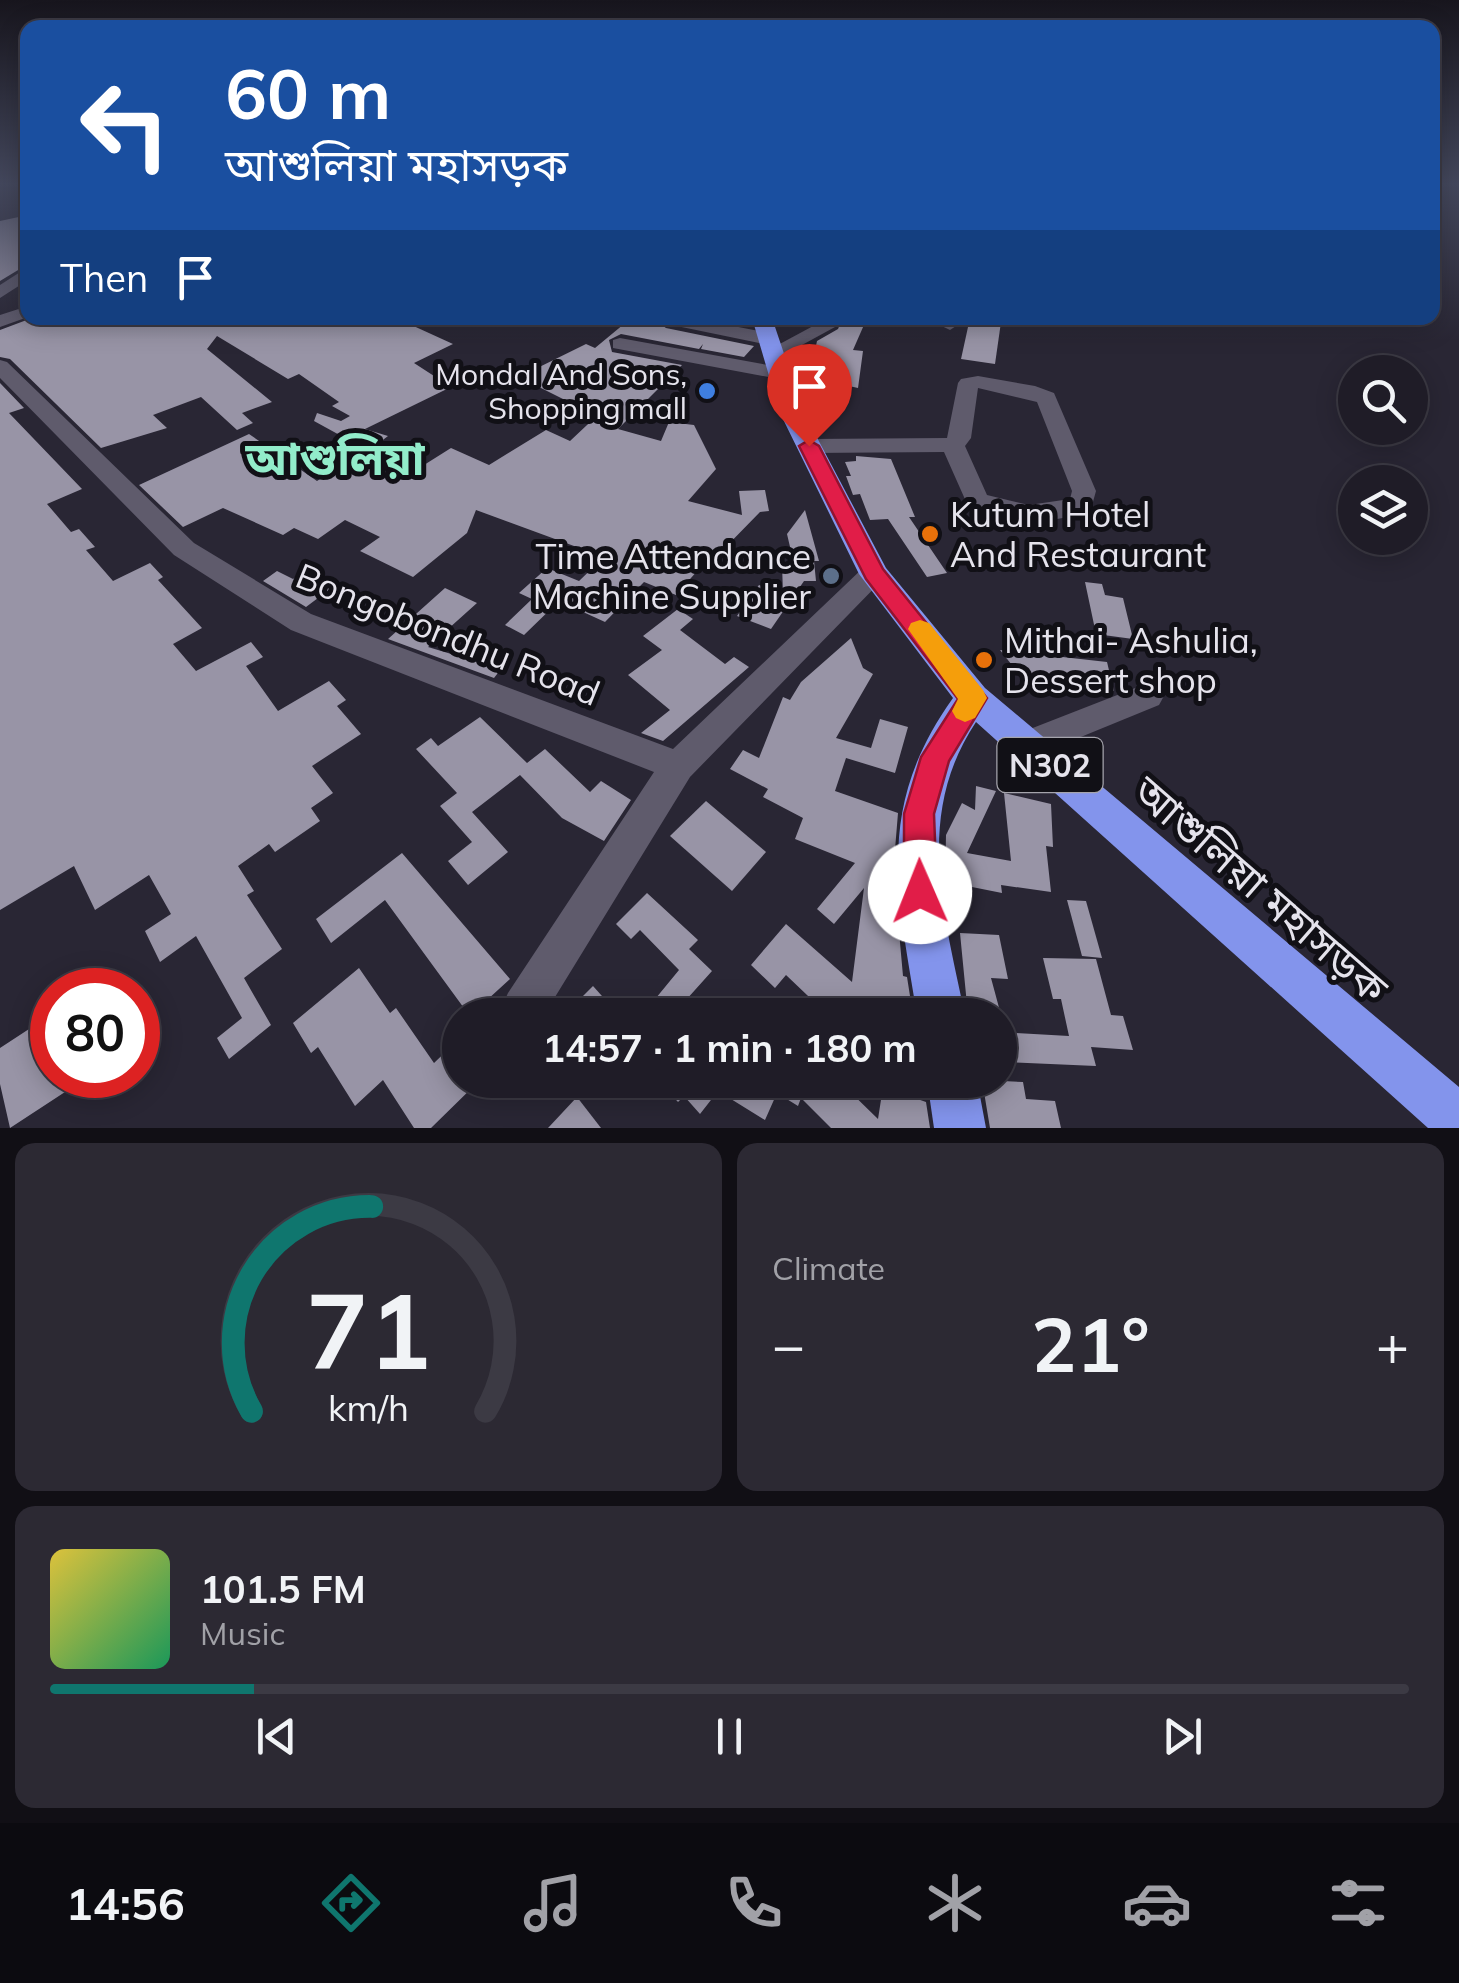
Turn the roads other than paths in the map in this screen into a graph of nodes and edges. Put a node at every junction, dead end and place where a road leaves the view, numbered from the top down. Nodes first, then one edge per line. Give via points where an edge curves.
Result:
1 (692, 325) edge
2 (823, 325) edge
3 (620, 344) dead end
4 (771, 346) edge
5 (0, 366) edge
6 (953, 445) junction
7 (809, 446) junction
8 (874, 574) junction
9 (1148, 696) dead end
10 (973, 698) junction
11 (1027, 745) junction
12 (678, 766) junction
13 (530, 998) edge
14 (938, 998) edge
15 (955, 1098) edge
16 (1459, 1121) edge
17 (960, 1128) edge

1 - 4 street
2 - 4 street
3 - 4 street
4 - 7 highway, আশুলিয়া মহাসড়ক / N302
5 - 12 street, Bongobondhu Road via 184,550 301,622
6 - 6 street via 960,438 968,383 1042,394 1084,491 1082,503 1066,511 987,506 977,500
6 - 7 street
7 - 8 highway, আশুলিয়া মহাসড়ক / N302
8 - 10 highway, আশুলিয়া মহাসড়ক / N302
8 - 12 street
9 - 11 street
10 - 11 highway, আশুলিয়া মহাসড়ক / N302
10 - 14 highway via 936,757 919,814 920,892
11 - 16 highway, আশুলিয়া মহাসড়ক / N302
12 - 13 street
15 - 17 highway

